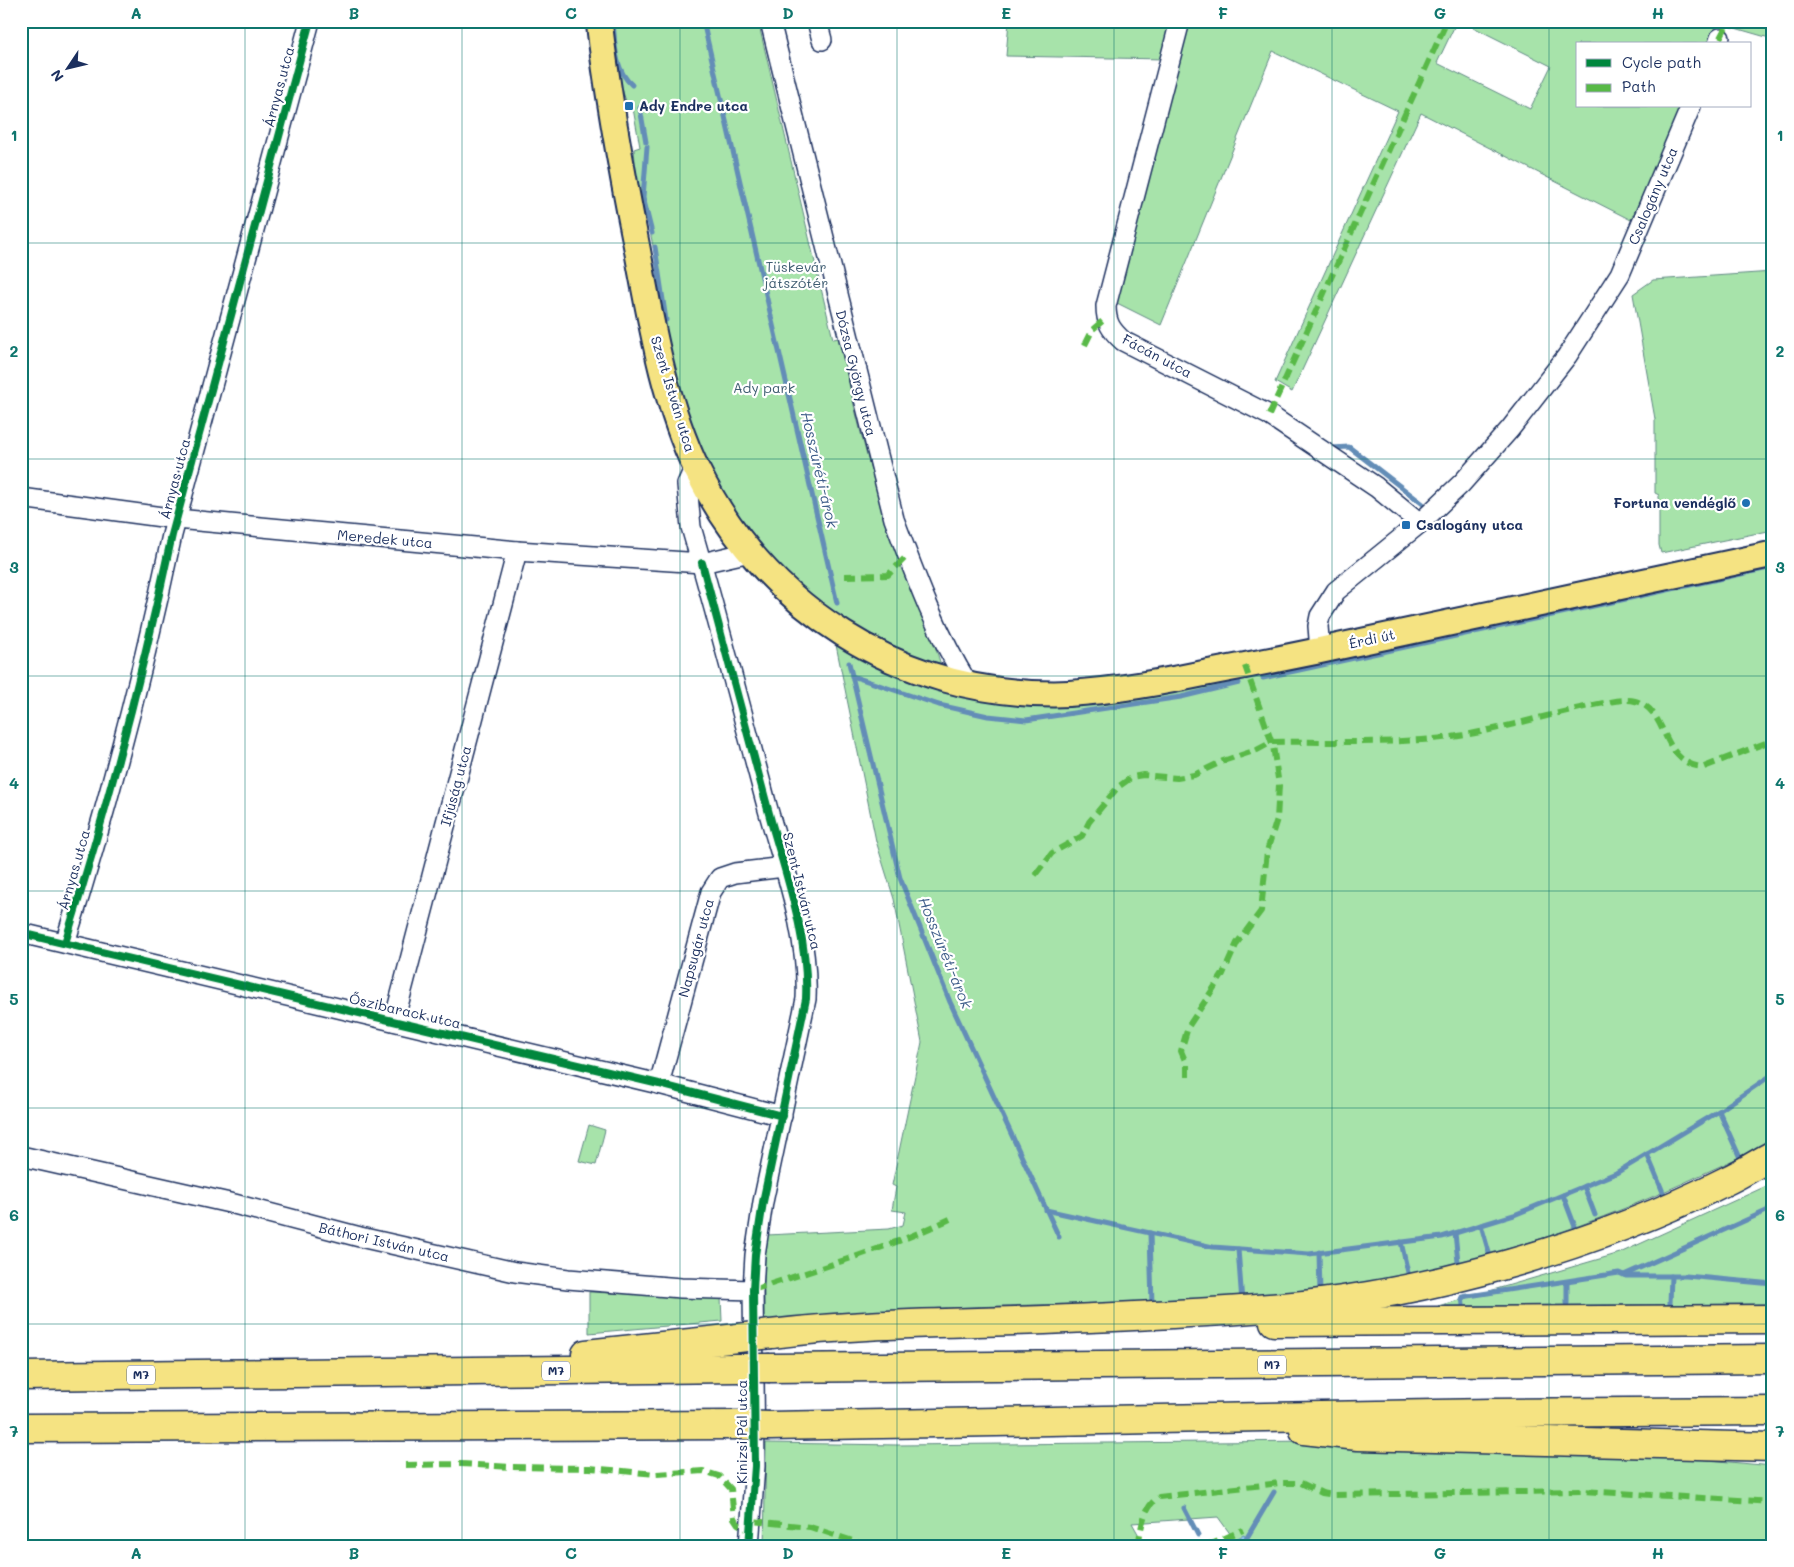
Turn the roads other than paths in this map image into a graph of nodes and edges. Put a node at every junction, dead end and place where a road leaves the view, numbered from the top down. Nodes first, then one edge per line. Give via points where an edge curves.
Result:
1 (310, 21) edge
2 (599, 21) edge
3 (770, 21) edge
4 (1180, 21) edge
5 (1690, 108) edge
6 (695, 466) junction
7 (21, 498) edge
8 (177, 519) junction
9 (1420, 523) junction
10 (517, 551) junction
11 (750, 552) junction
12 (1773, 554) edge
13 (702, 563) junction
14 (1320, 650) junction
15 (968, 684) junction
16 (784, 867) junction
17 (21, 933) edge
18 (65, 943) junction
19 (394, 1021) junction
20 (659, 1084) junction
21 (782, 1116) junction
22 (1773, 1155) edge
23 (21, 1156) edge
24 (753, 1290) junction
25 (1047, 1320) junction
26 (1773, 1320) edge
27 (755, 1330) junction
28 (1773, 1359) edge
29 (261, 1375) junction
30 (21, 1376) edge
31 (1773, 1411) edge
32 (1226, 1418) junction
33 (21, 1428) edge
34 (1737, 1446) junction
35 (1773, 1447) edge
36 (1773, 1452) edge
37 (749, 1546) edge

1 - 8 street, Árnyas utca
2 - 6 main road, Szent István utca via 612,115 646,296 665,375
3 - 15 street, Dózsa György utca via 894,519 913,573
4 - 9 street, Fácán utca via 1106,306 1110,329 1123,341 1269,415 1369,482
5 - 9 street, Csalogány utca via 1620,274 1567,356 1510,429 1462,483
6 - 11 main road, Érdi út via 730,526
6 - 13 street, Szent István utca via 686,484 691,527
7 - 8 street, Meredek utca
8 - 10 street, Meredek utca
8 - 18 street, Árnyas utca via 88,870
9 - 14 street, Csalogány utca via 1349,579 1325,605 1318,626
10 - 13 street, Meredek utca
10 - 19 street, Ifjúság utca
11 - 13 street, Meredek utca
11 - 15 main road, Érdi út via 824,624 894,661
12 - 14 main road, Érdi út
13 - 16 street, Szent István utca
14 - 15 main road, Érdi út via 1155,683 1103,690 1053,694
16 - 20 street, Napsugár utca via 720,878 711,892
16 - 21 street, Szent István utca via 808,972 806,999
17 - 18 street, Őszibarack utca
18 - 19 street, Őszibarack utca
19 - 20 street, Őszibarack utca
20 - 21 street, Őszibarack utca
21 - 24 street, Szent István utca via 763,1202
22 - 25 highway via 1728,1180 1586,1239 1398,1290 1283,1307
23 - 24 street, Báthori István utca via 515,1272 680,1288
24 - 27 street, Szent István utca
25 - 26 highway via 1366,1323
25 - 27 highway
27 - 29 highway via 539,1358 373,1361
27 - 37 street, Kinizsi Pál utca via 755,1466
28 - 29 highway, M7, bridge
29 - 30 highway, M7
31 - 32 highway
32 - 33 highway, bridge via 769,1426
32 - 34 highway via 1358,1436
34 - 35 highway
34 - 36 highway

